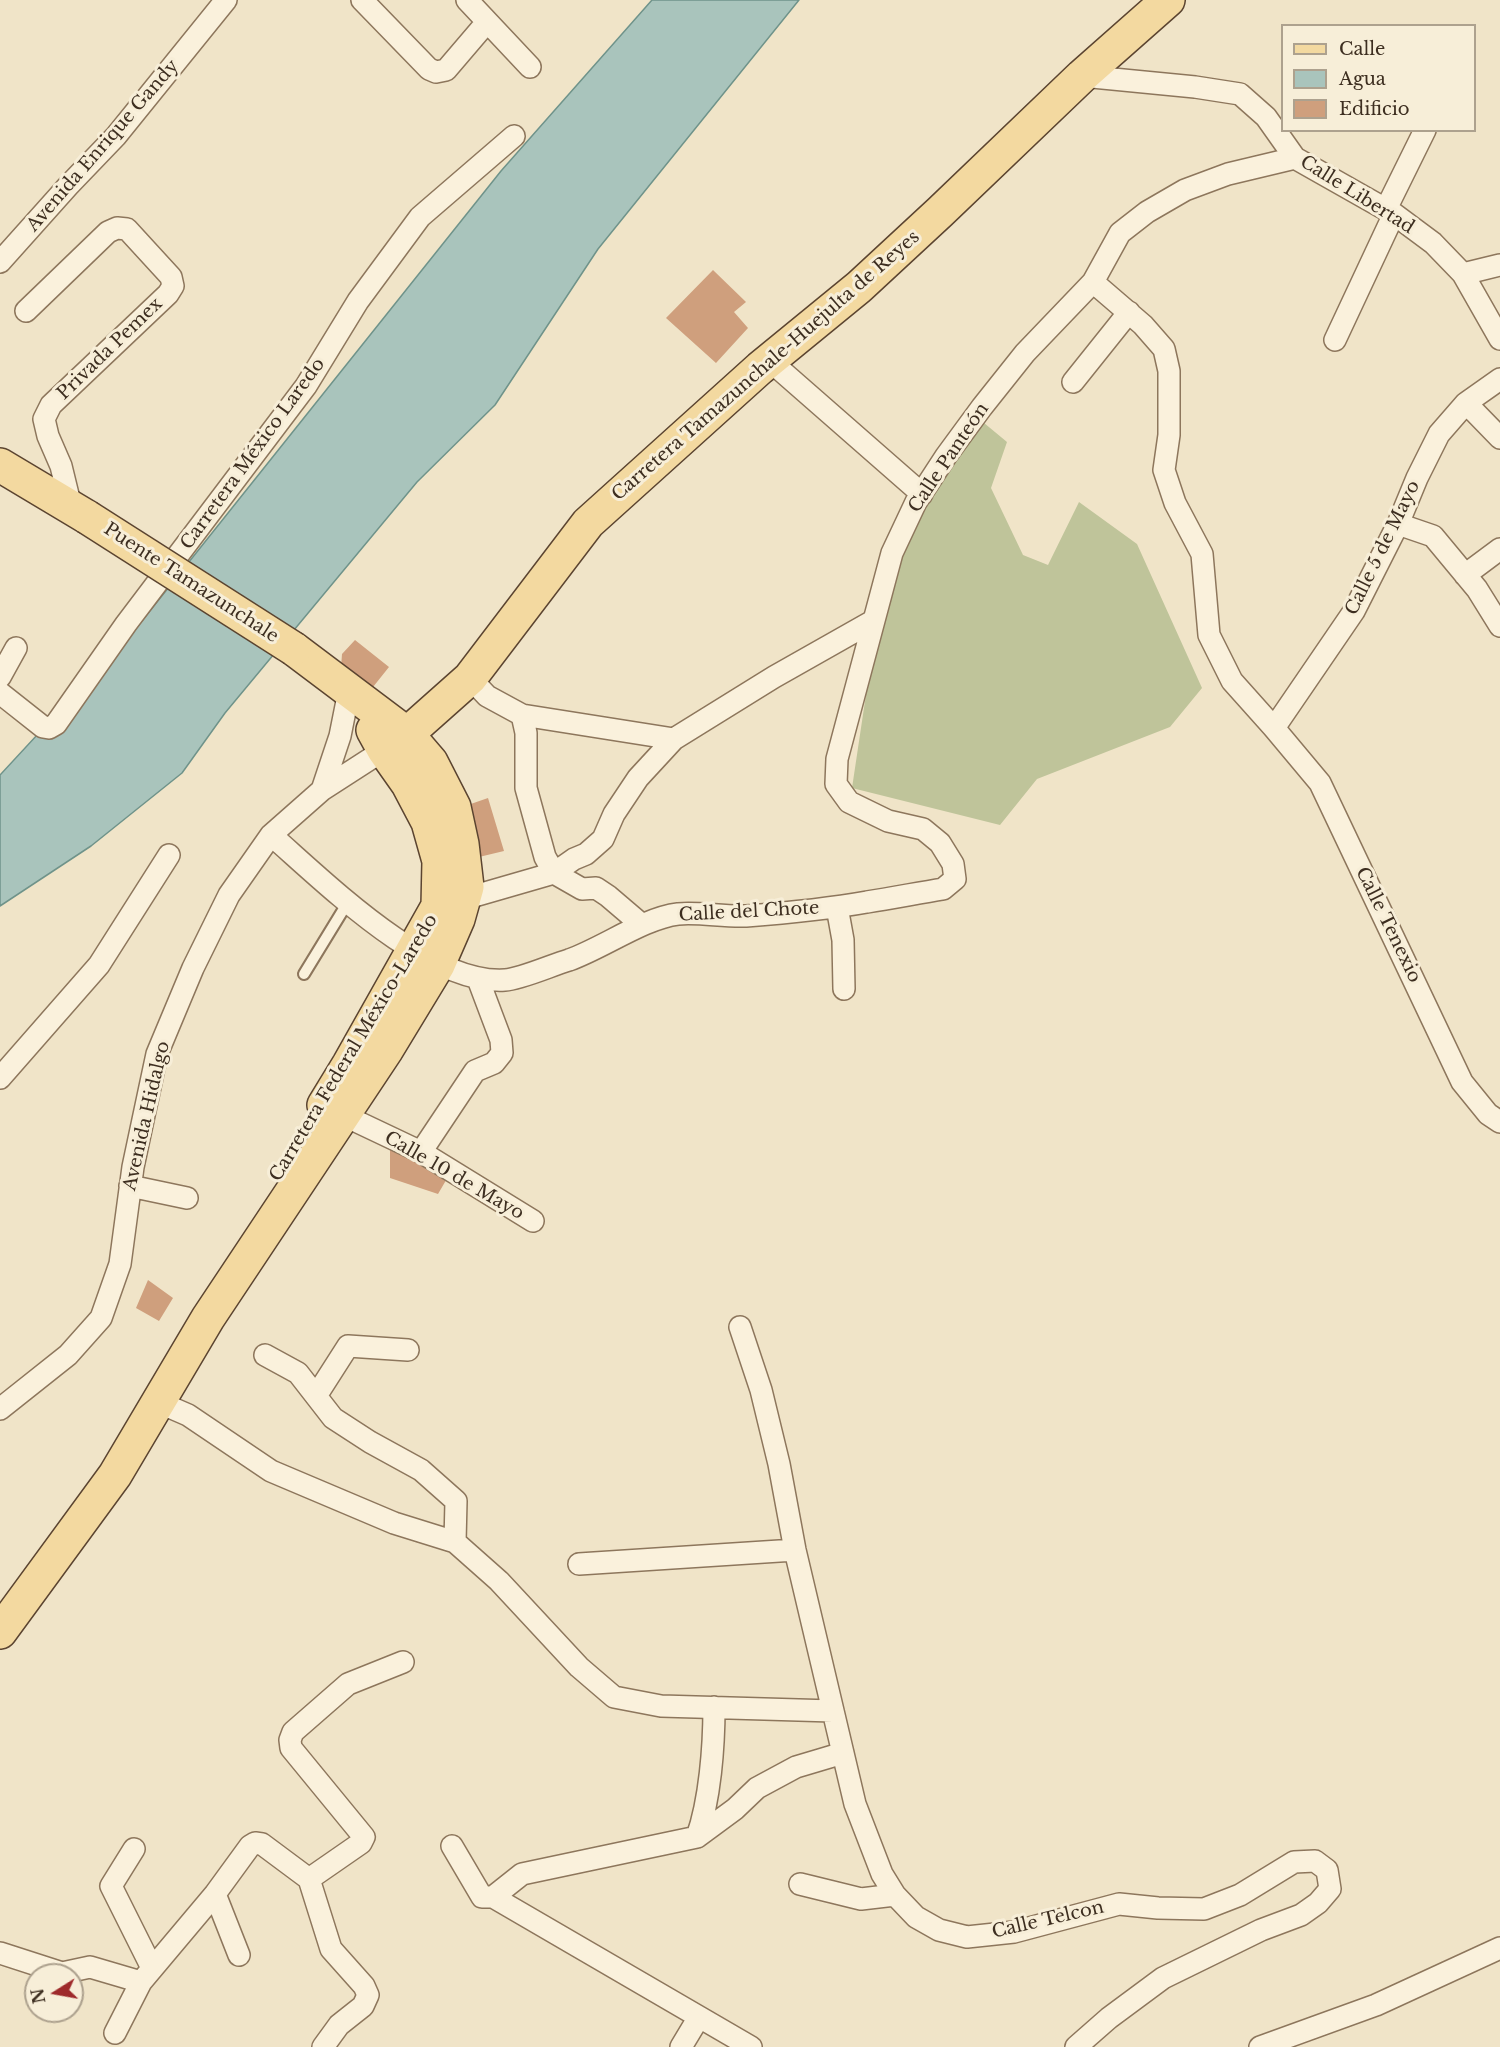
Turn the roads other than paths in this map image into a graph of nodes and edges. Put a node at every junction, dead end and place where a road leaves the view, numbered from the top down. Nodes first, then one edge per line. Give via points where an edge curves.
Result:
1 (226, 0) edge
2 (362, 0) edge
3 (467, 0) edge
4 (1168, 0) edge
5 (486, 22) junction
6 (530, 67) dead end
7 (1082, 76) junction
8 (1424, 132) edge
9 (514, 136) dead end
10 (1295, 158) junction
11 (1390, 212) junction
12 (0, 262) edge
13 (1500, 264) edge
14 (1463, 274) junction
15 (1093, 282) junction
16 (26, 311) dead end
17 (1129, 312) junction
18 (1500, 339) edge
19 (1335, 340) dead end
20 (770, 360) junction
21 (1500, 379) edge
22 (1073, 382) dead end
23 (1466, 403) junction
24 (1500, 438) edge
25 (0, 465) edge
26 (922, 494) junction
27 (79, 512) junction
28 (1398, 524) junction
29 (1500, 549) edge
30 (1465, 575) junction
31 (873, 621) junction
32 (1500, 626) edge
33 (16, 648) dead end
34 (0, 677) edge
35 (470, 678) junction
36 (0, 693) edge
37 (351, 693) junction
38 (522, 715) junction
39 (1274, 728) junction
40 (674, 739) junction
41 (396, 742) junction
42 (322, 790) junction
43 (271, 835) junction
44 (169, 855) dead end
45 (554, 873) junction
46 (955, 879) joint
47 (464, 899) junction
48 (348, 902) junction
49 (837, 907) junction
50 (642, 926) junction
51 (426, 958) junction
52 (304, 974) dead end
53 (478, 979) junction
54 (844, 989) dead end
55 (0, 1078) edge
56 (343, 1115) junction
57 (1500, 1122) edge
58 (421, 1152) junction
59 (130, 1186) junction
60 (187, 1198) dead end
61 (533, 1221) dead end
62 (201, 1314) junction
63 (740, 1327) dead end
64 (408, 1350) dead end
65 (265, 1355) dead end
66 (316, 1395) junction
67 (158, 1401) junction
68 (0, 1409) edge
69 (455, 1542) junction
70 (795, 1550) junction
71 (579, 1564) dead end
72 (0, 1596) edge
73 (0, 1632) edge
74 (403, 1662) dead end
75 (714, 1707) junction
76 (833, 1711) junction
77 (843, 1753) junction
78 (697, 1837) junction
79 (452, 1846) dead end
80 (134, 1849) dead end
81 (309, 1879) junction
82 (800, 1884) dead end
83 (214, 1893) junction
84 (895, 1895) junction
85 (493, 1897) junction
86 (1500, 1948) edge
87 (0, 1953) edge
88 (239, 1955) dead end
89 (146, 1975) junction
90 (699, 2017) junction
91 (115, 2033) dead end
92 (323, 2047) edge
93 (681, 2047) edge
94 (751, 2047) edge
95 (1076, 2047) edge
96 (1260, 2047) edge

1 - 12 street, Avenida Enrique Gandy via 116,136
2 - 5 street via 436,72 446,70
3 - 5 street
4 - 7 main road, Carretera Tamazunchale-Huejulta de Reyes
5 - 6 street
7 - 10 street, Calle Libertad via 1240,94 1266,117
7 - 20 main road, Carretera Tamazunchale-Huejulta de Reyes via 883,265
8 - 11 street
9 - 36 street, Carretera México Laredo via 420,217 358,301 306,386 126,624 56,724 43,727
10 - 11 street, Calle Libertad
10 - 15 street, Calle Panteón via 1228,174 1185,190 1147,212 1120,233
11 - 14 street, Calle Libertad via 1433,243
11 - 19 street
13 - 14 street
14 - 18 street, Calle Libertad
15 - 17 street, Calle Tenexio
15 - 26 street, Calle Panteón via 1025,353
16 - 27 street, Privada Pemex via 108,232 117,228 127,229 171,277 173,286 168,294 51,405 44,418
17 - 22 street
17 - 39 street, Calle Tenexio via 1164,349 1169,371 1169,435 1164,470 1175,503 1202,554 1209,635 1232,681
20 - 26 street
20 - 35 main road, Carretera Tamazunchale-Huejulta de Reyes via 588,523
21 - 23 street, Calle 5 de Mayo
23 - 24 street
23 - 28 street, Calle 5 de Mayo via 1439,434
25 - 27 main road
26 - 31 street, Calle Panteón via 892,553
27 - 37 main road, Puente Tamazunchale, bridge via 294,649
28 - 30 street via 1433,536
28 - 39 street, Calle 5 de Mayo via 1354,611
29 - 30 street
30 - 32 street
31 - 40 street
31 - 46 street, Calle Panteón via 837,759 837,784 849,802 888,821 923,829 940,843 953,864
33 - 34 street
35 - 38 street via 488,696
35 - 41 main road, Carretera Tamazunchale-Huejulta de Reyes
37 - 41 main road, Carretera Federal México-Laredo
37 - 42 street
38 - 40 street
38 - 45 street via 526,788 545,857
39 - 57 street, Calle Tenexio via 1320,783 1462,1082 1488,1114
40 - 45 street via 638,778 603,839
41 - 42 street, Avenida Hidalgo
41 - 47 main road, Carretera Federal México-Laredo via 431,762 454,807 467,887
41 - 51 main road, Carretera Federal México-Laredo via 439,861 438,906
42 - 43 street, Avenida Hidalgo
43 - 48 street, Calle del Chote
43 - 59 street, Avenida Hidalgo via 229,895 157,1054
44 - 55 street via 99,965
45 - 47 street
45 - 50 street via 582,889 596,888
46 - 49 street, Calle del Chote via 943,890
47 - 51 main road, Carretera Federal México-Laredo via 458,919
48 - 51 street, Calle del Chote
48 - 52 lane
49 - 50 street, Calle del Chote via 744,916 677,914
49 - 54 street via 843,940
50 - 53 street, Calle del Chote via 588,953 517,977
51 - 53 street, Calle del Chote
51 - 56 main road, Carretera Federal México-Laredo via 387,1049
51 - 62 main road, Carretera Federal México-Laredo via 344,1073
53 - 58 street via 501,1040 501,1053 494,1063 475,1071
56 - 58 street, Calle 10 de Mayo
56 - 62 main road, Carretera Federal México-Laredo
58 - 61 street, Calle 10 de Mayo
59 - 60 street
59 - 68 street, Avenida Hidalgo via 120,1264 101,1318 68,1355
62 - 67 main road, Carretera Federal México-Laredo
62 - 72 main road, Carretera Federal México-Laredo
63 - 70 street, Calle Telcon via 761,1390
64 - 66 street via 348,1346
65 - 66 street via 298,1373
66 - 69 street via 333,1418 421,1470 456,1501
67 - 69 street via 188,1415 271,1471 394,1523
67 - 73 main road, Carretera Federal México-Laredo via 115,1475
69 - 75 street via 614,1697 662,1706
70 - 71 street
70 - 76 street, Calle Telcon
74 - 81 street via 348,1684 293,1732 291,1748 364,1837 362,1843
75 - 76 street
75 - 78 street via 705,1814
76 - 77 street, Calle Telcon
77 - 78 street via 796,1767 757,1788
77 - 84 street, Calle Telcon via 855,1804 882,1874
78 - 85 street via 522,1874
79 - 85 street via 482,1897
80 - 89 street via 111,1886
81 - 83 street via 262,1844 255,1843
81 - 92 street via 332,1949 368,1995 363,2006 339,2025
82 - 84 street via 861,1899
83 - 88 street
83 - 89 street
84 - 95 street, Calle Telcon via 916,1917 939,1930 967,1937 1014,1932 1119,1904 1204,1909 1240,1895 1294,1862 1315,1861 1327,1870 1330,1889 1301,1915 1163,1978
85 - 90 street
86 - 96 street via 1376,2005
87 - 89 street via 62,1973 90,1967
89 - 91 street
90 - 93 street
90 - 94 street

